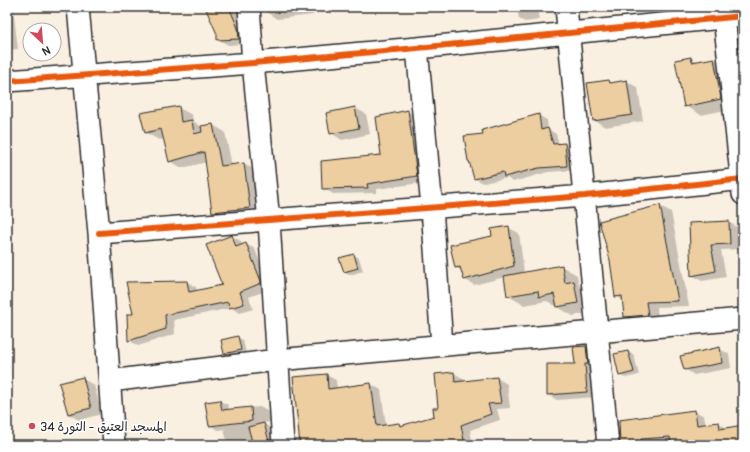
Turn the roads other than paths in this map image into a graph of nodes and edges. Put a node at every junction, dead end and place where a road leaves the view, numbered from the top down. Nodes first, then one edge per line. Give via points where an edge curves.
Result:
1 (78, 7) edge
2 (249, 7) edge
3 (566, 7) edge
4 (730, 14) edge
5 (568, 33) junction
6 (417, 48) junction
7 (253, 63) junction
8 (85, 75) junction
9 (7, 81) edge
10 (742, 184) edge
11 (585, 196) junction
12 (432, 208) junction
13 (269, 221) junction
14 (99, 233) junction
15 (743, 319) edge
16 (598, 331) junction
17 (442, 345) junction
18 (277, 360) junction
19 (110, 381) junction
20 (114, 445) edge
21 (283, 445) edge
22 (608, 445) edge

1 - 8 street
2 - 7 street
3 - 5 street
4 - 5 street
4 - 10 street
5 - 6 street
5 - 11 street
6 - 7 street
6 - 12 street
7 - 8 street
7 - 13 street
8 - 9 street
8 - 14 street
10 - 11 street
11 - 12 street
11 - 16 street
12 - 13 street
12 - 17 street
13 - 14 street
13 - 18 street
14 - 19 street
15 - 16 street
16 - 17 street
16 - 22 street
17 - 18 street
18 - 19 street
18 - 21 street
19 - 20 street

